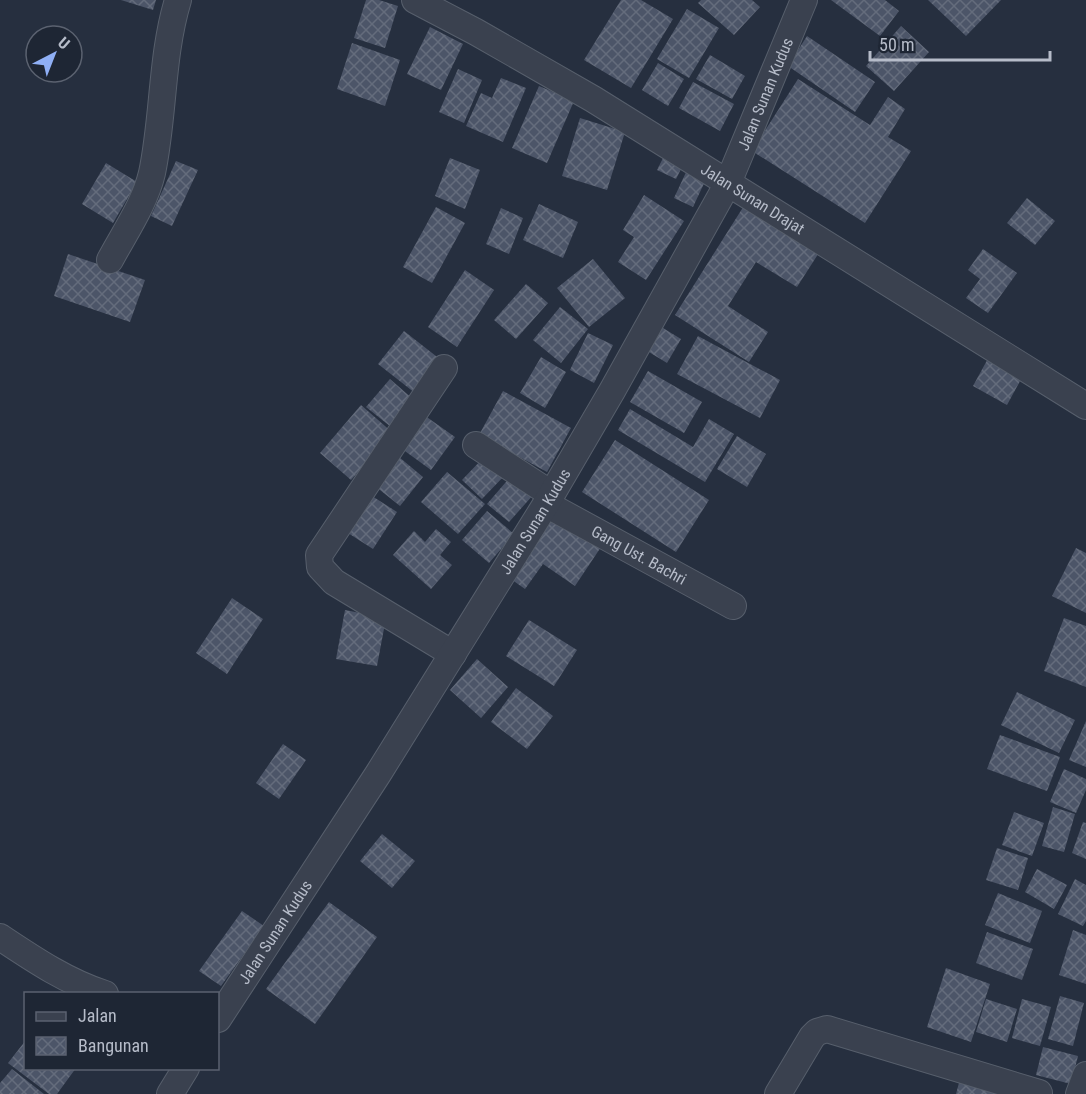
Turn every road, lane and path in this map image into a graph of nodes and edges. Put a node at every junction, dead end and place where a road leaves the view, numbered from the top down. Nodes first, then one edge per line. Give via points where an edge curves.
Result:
1 (178, 0) edge
2 (414, 0) edge
3 (804, 0) edge
4 (728, 183) junction
5 (110, 260) dead end
6 (444, 368) dead end
7 (1086, 406) edge
8 (476, 445) dead end
9 (549, 499) junction
10 (733, 606) dead end
11 (453, 654) junction
12 (0, 937) edge
13 (102, 992) edge
14 (219, 1017) edge
15 (185, 1070) edge
16 (1086, 1075) edge
17 (170, 1094) edge
18 (778, 1094) edge
19 (1039, 1094) edge
20 (1079, 1094) edge

1 - 5 street via 167,50 152,174
2 - 4 street, Jalan Sunan Drajat via 593,99
3 - 4 street, Jalan Sunan Kudus
4 - 7 street, Jalan Sunan Drajat
4 - 9 street, Jalan Sunan Kudus
6 - 11 street via 319,555 320,567 334,582
8 - 9 street, Gang Ust. Bachri
9 - 10 street, Gang Ust. Bachri
9 - 11 street, Jalan Sunan Kudus
11 - 14 street, Jalan Sunan Kudus
12 - 13 street via 84,987
15 - 17 street
16 - 20 street
18 - 19 street via 812,1037 827,1029

